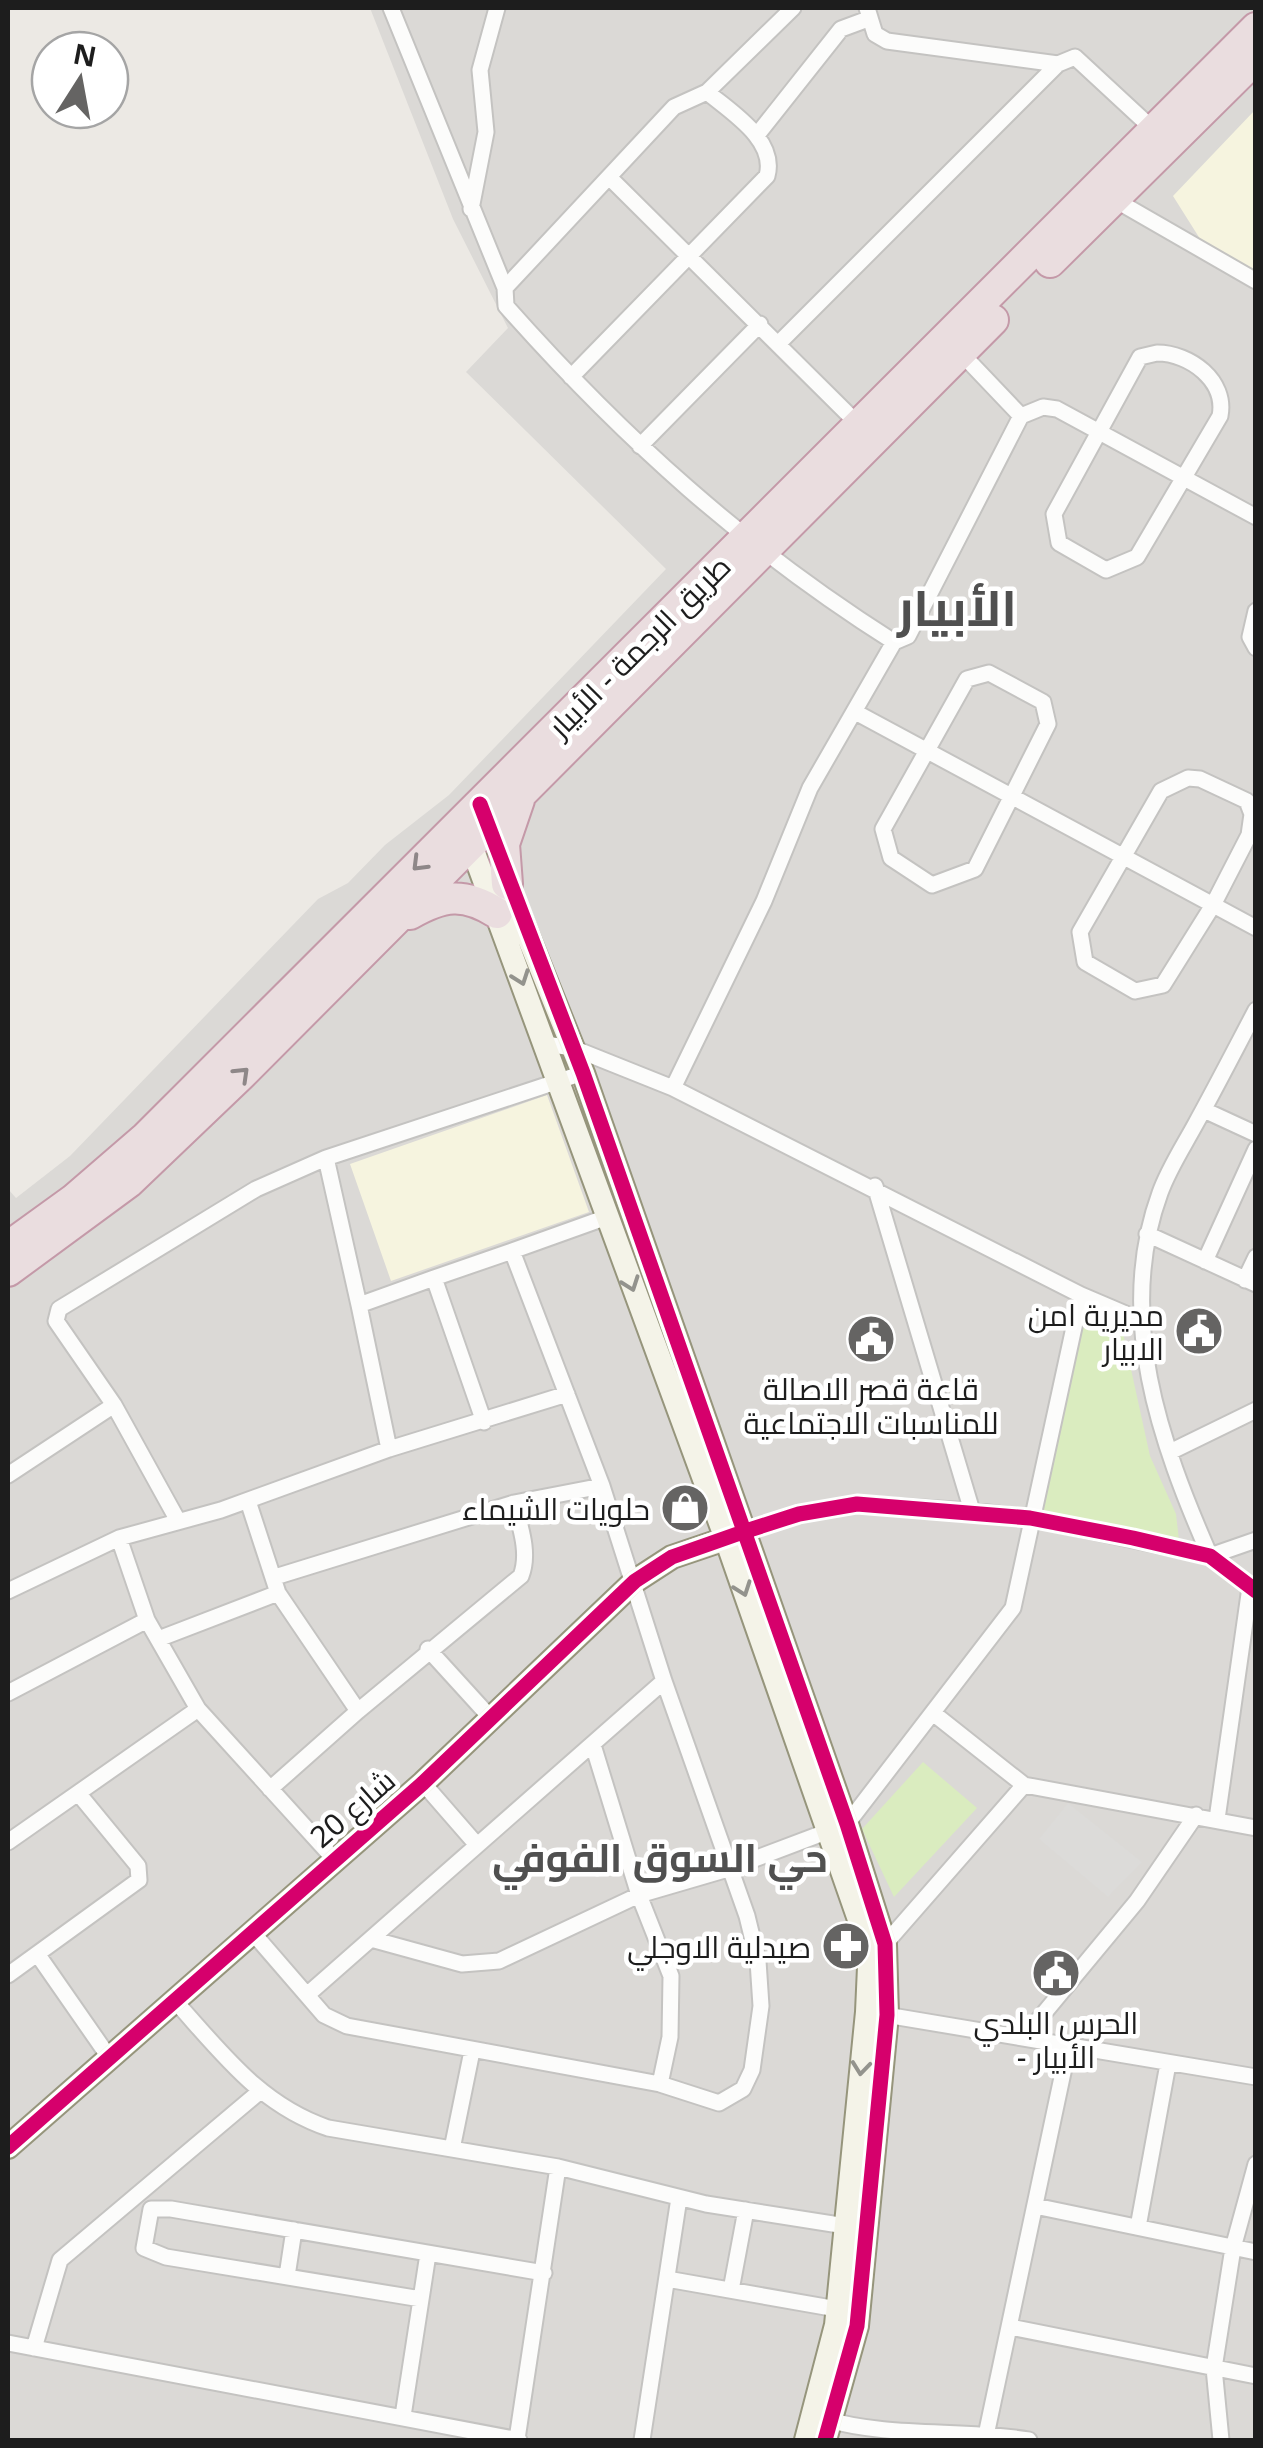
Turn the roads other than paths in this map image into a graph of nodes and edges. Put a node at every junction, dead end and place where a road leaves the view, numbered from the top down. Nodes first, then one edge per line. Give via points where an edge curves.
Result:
1 (391, 8) edge
2 (497, 8) edge
3 (794, 8) edge
4 (867, 13) edge
5 (1256, 28) edge
6 (1256, 58) edge
7 (1058, 64) junction
8 (707, 92) junction
9 (756, 136) junction
10 (1162, 138) junction
11 (609, 178) junction
12 (1117, 201) junction
13 (471, 209) junction
14 (692, 256) junction
15 (1256, 281) edge
16 (505, 288) junction
17 (760, 324) junction
18 (779, 343) junction
19 (961, 353) junction
20 (571, 378) junction
21 (1021, 416) junction
22 (859, 424) junction
23 (1100, 430) junction
24 (640, 446) junction
25 (1186, 478) junction
26 (1256, 518) edge
27 (754, 547) junction
28 (1256, 612) edge
29 (894, 642) junction
30 (1256, 648) edge
31 (857, 713) junction
32 (929, 752) junction
33 (528, 788) junction
34 (1014, 798) junction
35 (475, 824) junction
36 (1124, 857) junction
37 (502, 898) junction
38 (1213, 905) junction
39 (390, 926) junction
40 (1256, 928) edge
41 (1256, 1010) edge
42 (545, 1044) junction
43 (573, 1048) junction
44 (583, 1072) junction
45 (559, 1082) junction
46 (673, 1088) junction
47 (1204, 1110) junction
48 (1256, 1134) edge
49 (1256, 1149) edge
50 (326, 1158) junction
51 (874, 1186) junction
52 (606, 1217) junction
53 (1146, 1234) junction
54 (8, 1247) edge
55 (512, 1251) junction
56 (1256, 1257) edge
57 (1205, 1261) junction
58 (8, 1271) edge
59 (434, 1278) junction
60 (1250, 1282) edge
61 (1082, 1296) junction
62 (359, 1305) junction
63 (1142, 1321) junction
64 (567, 1394) junction
65 (114, 1404) junction
66 (1256, 1410) edge
67 (484, 1422) junction
68 (389, 1450) junction
69 (1170, 1452) junction
70 (8, 1475) edge
71 (602, 1486) junction
72 (248, 1502) junction
73 (514, 1502) junction
74 (972, 1511) junction
75 (1030, 1518) junction
76 (178, 1520) junction
77 (734, 1536) junction
78 (120, 1538) junction
79 (1256, 1540) edge
80 (1210, 1556) junction
81 (634, 1581) junction
82 (277, 1585) junction
83 (1253, 1589) edge
84 (8, 1590) edge
85 (147, 1620) junction
86 (160, 1638) junction
87 (428, 1648) junction
88 (664, 1682) junction
89 (8, 1694) edge
90 (198, 1708) junction
91 (358, 1711) junction
92 (932, 1713) junction
93 (489, 1716) junction
94 (592, 1746) junction
95 (423, 1783) junction
96 (1024, 1785) junction
97 (270, 1789) junction
98 (78, 1793) junction
99 (1196, 1815) junction
100 (1216, 1820) junction
101 (839, 1827) junction
102 (1256, 1828) edge
103 (8, 1842) edge
104 (477, 1845) junction
105 (334, 1860) junction
106 (728, 1869) junction
107 (639, 1895) junction
108 (253, 1933) junction
109 (371, 1939) junction
110 (885, 1944) junction
111 (38, 1955) junction
112 (8, 1975) edge
113 (307, 1995) junction
114 (175, 2002) junction
115 (877, 2013) junction
116 (1025, 2036) junction
117 (1068, 2049) junction
118 (472, 2051) junction
119 (111, 2060) junction
120 (1168, 2064) junction
121 (1256, 2077) edge
122 (660, 2084) junction
123 (258, 2093) junction
124 (8, 2147) edge
125 (452, 2149) junction
126 (1256, 2164) edge
127 (558, 2166) junction
128 (680, 2198) junction
129 (1035, 2206) junction
130 (746, 2210) junction
131 (845, 2226) junction
132 (1138, 2227) junction
133 (870, 2229) junction
134 (294, 2230) junction
135 (1233, 2248) junction
136 (1256, 2252) edge
137 (428, 2254) junction
138 (544, 2273) junction
139 (287, 2276) junction
140 (667, 2279) junction
141 (730, 2290) junction
142 (421, 2298) junction
143 (837, 2309) junction
144 (1010, 2327) junction
145 (8, 2343) edge
146 (34, 2348) junction
147 (1214, 2368) junction
148 (1256, 2376) edge
149 (403, 2416) junction
150 (825, 2426) edge
151 (986, 2437) edge
152 (518, 2440) edge
153 (642, 2440) edge
154 (806, 2440) edge
155 (1029, 2440) edge
156 (1221, 2440) edge

1 - 13 street
2 - 13 street via 480,70 486,132
3 - 8 street
4 - 7 street via 875,34 886,41
4 - 9 street via 841,29
5 - 10 highway, طريق الرجمة - الأبيار
6 - 10 highway, طريق الرجمة - الأبيار
7 - 10 street via 1079,59
7 - 18 street
8 - 9 street
8 - 11 street via 674,108
9 - 14 street via 768,156 768,176
10 - 12 highway, طريق الرجمة - الأبيار
10 - 22 highway, طريق الرجمة - الأبيار
11 - 14 street
11 - 16 street
12 - 15 street
12 - 19 highway, طريق الرجمة - الأبيار
13 - 16 street
14 - 17 street
14 - 20 street
16 - 20 street via 506,306
17 - 18 street
17 - 24 street
18 - 22 street
19 - 21 street
19 - 27 highway, طريق الرجمة - الأبيار
20 - 24 street
21 - 23 street via 1050,407
21 - 29 street via 908,636
22 - 27 highway, طريق الرجمة - الأبيار
23 - 25 street
23 - 25 street via 1140,356 1170,353 1211,376 1223,404
23 - 25 street via 1054,514 1059,543 1106,570 1137,557
24 - 27 street
25 - 26 street
27 - 29 street
27 - 33 highway, طريق الرجمة - الأبيار
27 - 35 highway, طريق الرجمة - الأبيار
28 - 30 street via 1250,636
29 - 31 street
31 - 32 street
31 - 46 street via 810,788 764,901
32 - 34 street
32 - 34 street via 967,679 989,672 1043,702 1048,724
32 - 34 street via 884,830 891,858 921,881 946,884 975,869
33 - 35 highway, طريق الرجمة - الأبيار
33 - 37 highway via 508,824
34 - 36 street
35 - 37 street
35 - 39 highway, طريق الرجمة - الأبيار
35 -> 54 highway, طريق الرجمة - الأبيار via 146,1137
36 - 38 street
36 - 38 street via 1171,782 1200,779 1247,801 1252,824
36 - 38 street via 1080,932 1080,948 1085,962 1135,991 1162,984
37 - 39 highway via 444,898
37 -> 42 street
37 - 43 street
38 - 40 street
58 -> 39 highway, طريق الرجمة - الأبيار via 130,1182
41 - 47 street
42 - 43 street
42 - 45 street
43 - 44 street
43 - 46 street
44 - 45 street
44 - 77 street
45 - 50 street
45 - 52 street
46 - 51 street
47 - 48 street
47 - 53 street via 1161,1189
49 - 57 street
50 - 62 street
50 - 65 street via 256,1190 59,1309 56,1322
51 - 61 street
51 - 74 street
52 - 55 street
52 -> 77 street
53 - 57 street
53 - 63 street
55 - 59 street
55 - 64 street
56 - 60 street
57 - 60 street
59 - 62 street
59 - 67 street
61 - 63 street
61 - 75 street
62 - 68 street
63 - 69 street via 1144,1362
64 - 67 street
64 - 71 street
65 - 70 street
65 - 76 street
66 - 69 street
67 - 68 street
68 - 72 street
69 - 80 street
71 - 73 street
71 - 81 street
72 - 76 street
72 - 82 street
73 - 82 street
73 - 87 street via 526,1564 520,1576
74 - 75 street
74 - 77 street via 857,1504
75 - 80 street
75 - 92 street via 1013,1608
76 - 78 street
77 - 81 street, شارع 20 via 672,1557
77 - 101 street
78 - 84 street
78 - 85 street
79 - 80 street
80 - 83 street
81 - 88 street
81 - 93 street, شارع 20
82 - 86 street
82 - 91 street
83 - 100 street
85 - 86 street
85 - 89 street
86 - 90 street
87 - 91 street
87 - 93 street
88 - 94 street
88 - 106 street
90 - 97 street
90 - 98 street
91 - 97 street
92 - 96 street
92 - 101 street
93 - 95 street, شارع 20
94 - 104 street
94 - 107 street
95 - 104 street
95 - 105 street, شارع 20
96 - 99 street
96 - 110 street
97 - 105 street
98 - 103 street
98 - 111 street via 141,1872
99 - 100 street
99 - 116 street via 1136,1901
100 - 102 street
101 - 106 street
101 - 110 street
101 - 115 street
104 - 109 street
105 - 108 street, شارع 20
106 - 107 street
106 - 122 street via 758,1962 761,2006 752,2070 743,2089 719,2103
107 - 109 street via 482,1964
107 - 122 street via 670,1976 670,2037
108 - 113 street
108 - 114 street, شارع 20
109 - 113 street
110 - 115 street
111 - 112 street
111 - 119 street
113 - 118 street via 336,2022
114 - 119 street, شارع 20
114 - 123 street
115 - 116 street
115 -> 131 street
115 - 133 street
116 - 117 street
117 - 120 street
117 - 129 street
118 - 122 street
118 - 125 street
119 - 124 street, شارع 20
120 - 121 street
120 - 132 street
123 - 125 street via 328,2128
123 - 146 street via 60,2260
125 - 127 street
126 - 135 street
127 - 128 street
127 - 138 street
128 - 130 street
128 - 140 street
129 - 132 street
129 - 144 street
130 - 131 street
130 - 141 street
131 - 133 street
131 - 143 street
132 - 135 street
133 - 150 street via 857,2326
134 - 137 street
134 - 139 street
134 - 139 street via 160,2207 147,2214 142,2242 166,2256
135 - 136 street
135 - 147 street
137 - 138 street
137 - 142 street
138 - 152 street
139 - 142 street
140 - 141 street
140 - 153 street
141 - 143 street
142 - 149 street
143 - 150 street
144 - 147 street
144 - 151 street
145 - 146 street
146 - 149 street
147 - 148 street
147 - 156 street
149 - 152 street
150 - 151 street
150 - 154 street
151 - 155 street

